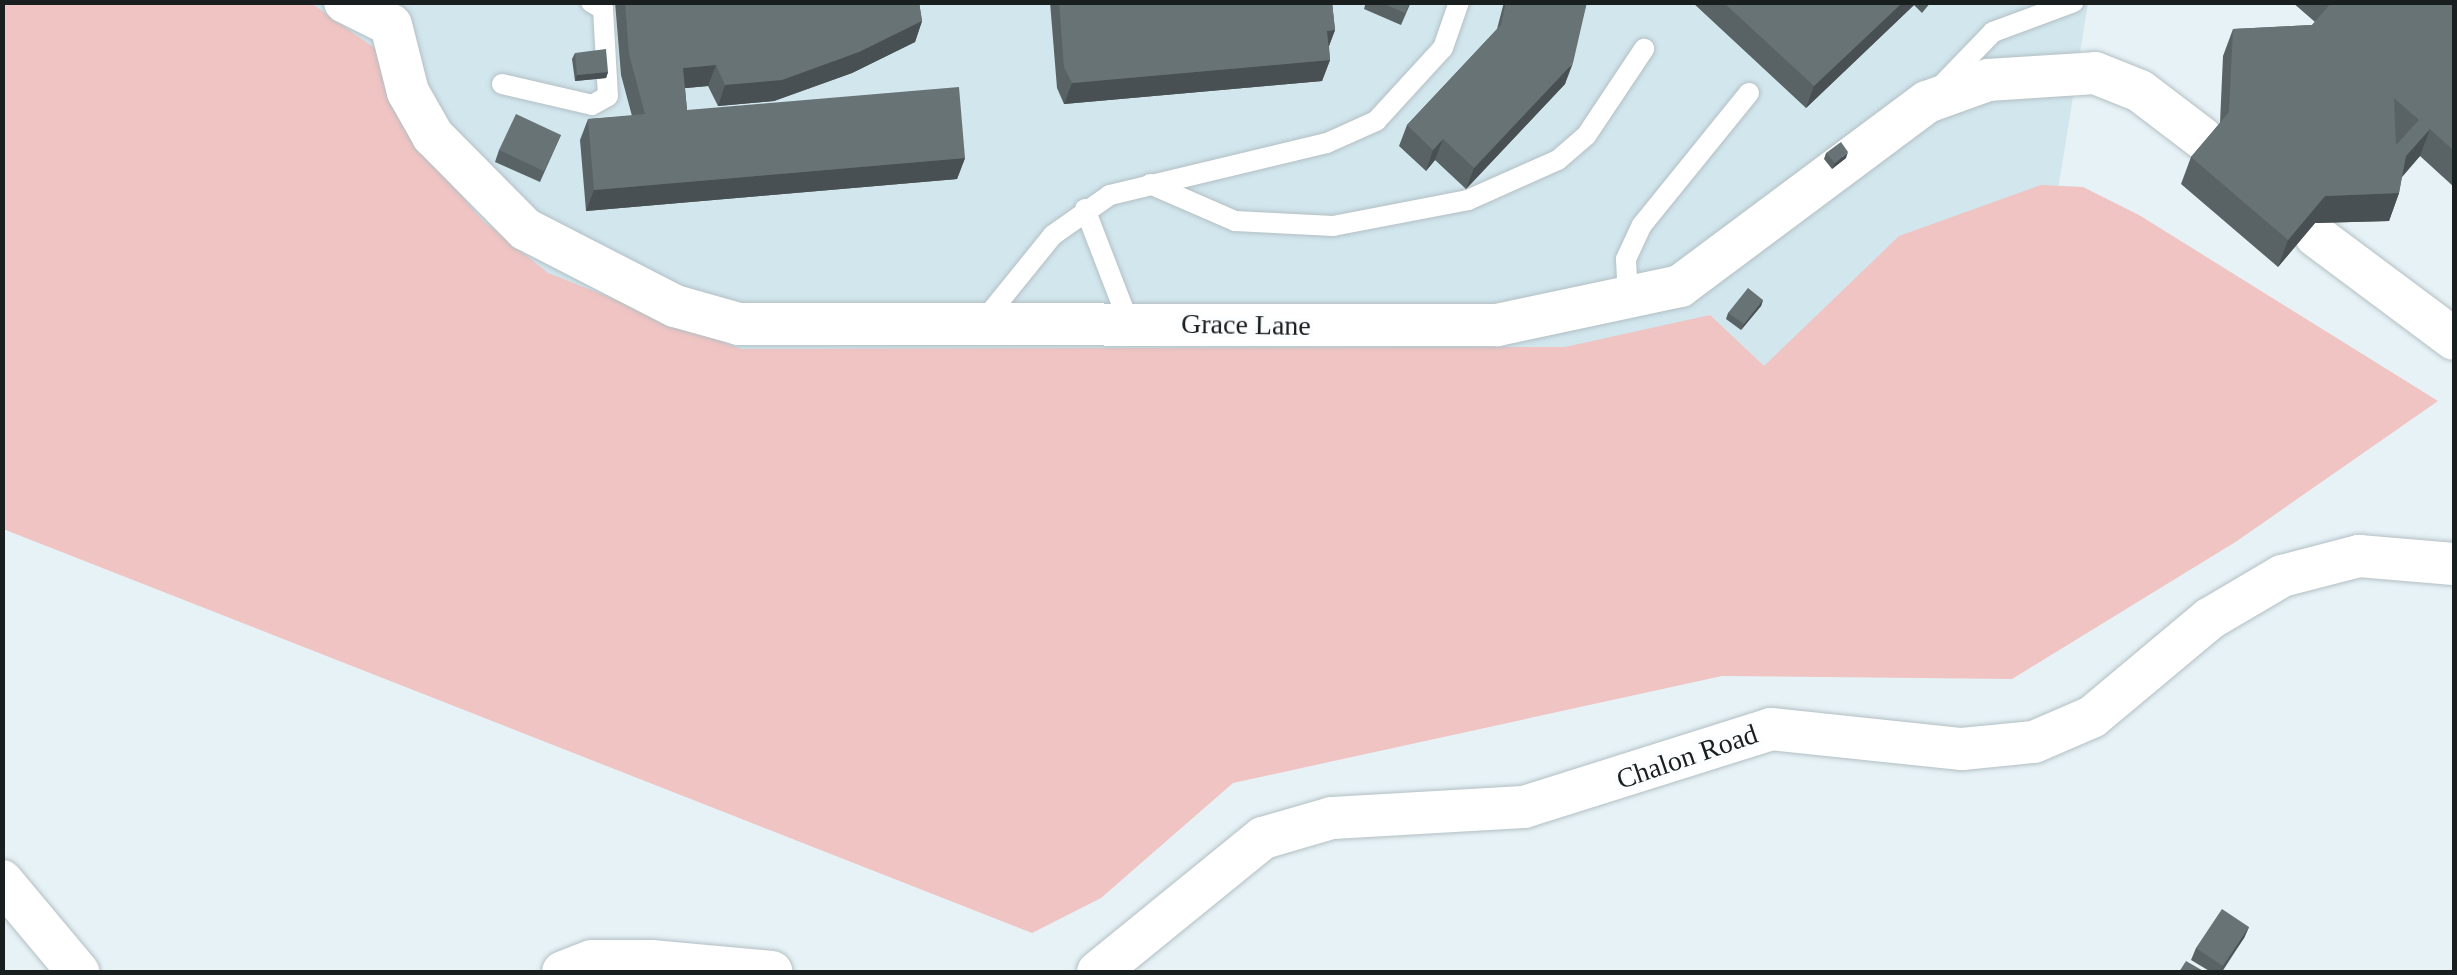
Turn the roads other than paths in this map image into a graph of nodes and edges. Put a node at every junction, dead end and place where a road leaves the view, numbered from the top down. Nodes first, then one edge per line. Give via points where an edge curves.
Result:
1 (345, 2) edge
2 (591, 2) edge
3 (1460, 2) edge
4 (2074, 2) edge
5 (392, 14) edge
6 (1644, 49) dead end
7 (502, 84) dead end
8 (1749, 93) dead end
9 (1928, 102) junction
10 (2202, 138) edge
11 (1150, 184) junction
12 (1085, 209) junction
13 (2316, 236) edge
14 (1628, 301) junction
15 (985, 318) junction
16 (1128, 322) junction
17 (2454, 339) edge
18 (2454, 564) edge
19 (2, 881) edge
20 (78, 972) edge
21 (563, 972) edge
22 (771, 972) edge
23 (1098, 972) edge

1 - 5 street, Grace Lane
2 - 7 lane via 603,9 608,96 592,105
3 - 11 lane via 1443,48 1376,121 1326,143
4 - 9 lane via 1994,32
5 - 15 street, Grace Lane via 408,92 433,136 525,229 586,265 738,324
6 - 11 lane via 1586,136 1558,160 1468,200 1333,226 1254,222
8 - 14 lane via 1642,225 1626,259
9 - 10 street, Grace Lane via 1988,80 2095,74 2140,91
9 - 14 street, Grace Lane via 1719,262
11 - 12 lane
12 - 15 lane
12 - 16 lane
13 - 17 street
14 - 16 street, Grace Lane via 1496,325
15 - 16 street, Grace Lane
18 - 23 street, Chalon Road via 2359,556 2282,576 2209,620 2092,717 2034,742 1962,749 1771,729 1524,807 1332,818 1263,838
19 - 20 street
21 - 22 street via 592,961 651,960

